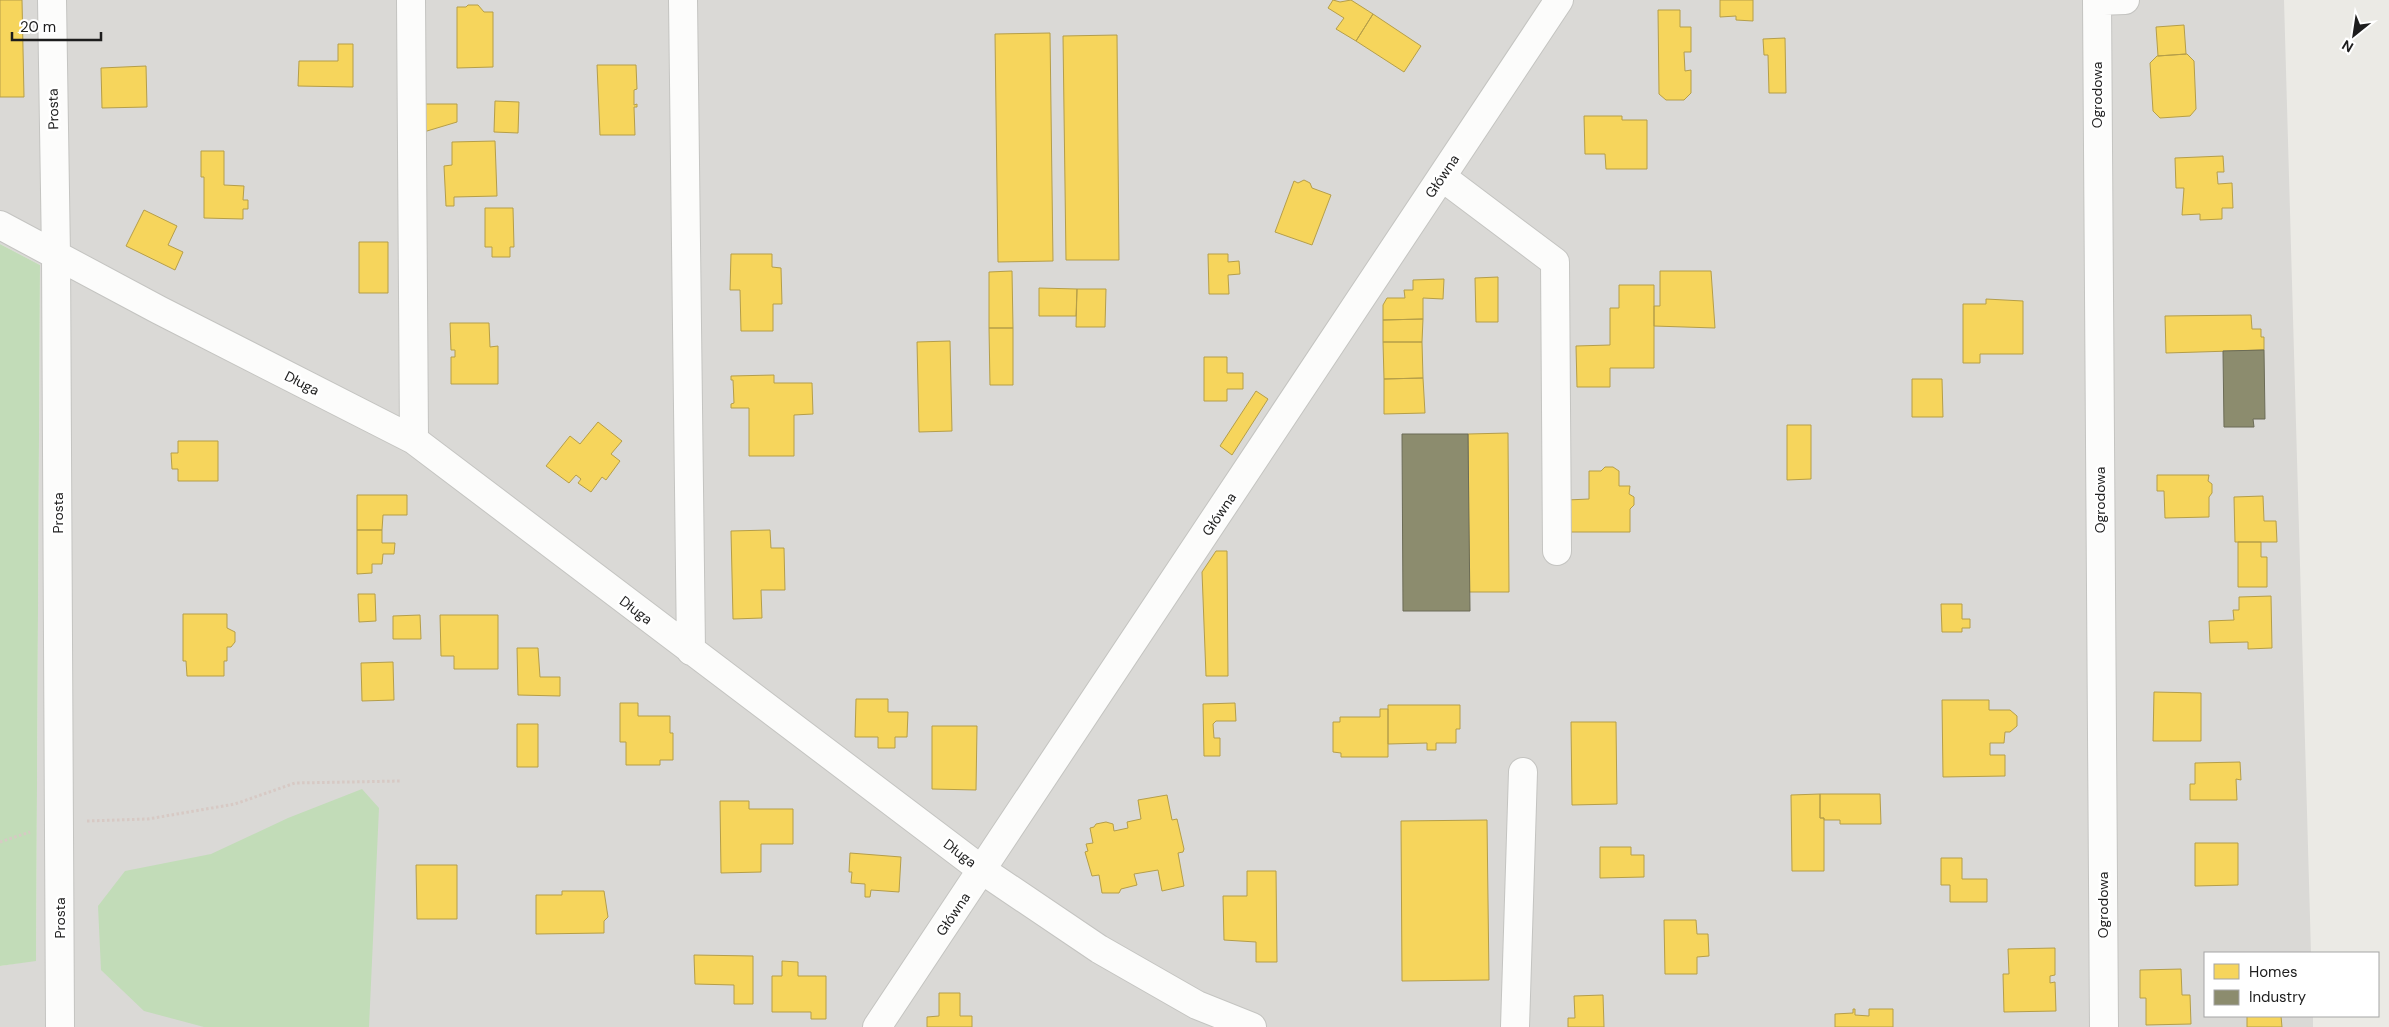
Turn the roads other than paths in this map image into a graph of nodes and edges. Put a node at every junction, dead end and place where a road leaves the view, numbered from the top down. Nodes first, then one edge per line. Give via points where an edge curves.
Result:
1 (52, 0) edge
2 (411, 0) edge
3 (683, 0) edge
4 (1559, 0) edge
5 (2124, 0) edge
6 (1442, 177) junction
7 (0, 225) edge
8 (56, 255) junction
9 (414, 440) junction
10 (1557, 551) dead end
11 (691, 652) junction
12 (1522, 772) dead end
13 (982, 870) junction
14 (1197, 1016) edge
15 (60, 1027) edge
16 (877, 1027) edge
17 (1252, 1027) edge
18 (1515, 1027) edge
19 (2104, 1027) edge

1 - 8 street, Prosta
2 - 9 street
3 - 11 street
4 - 6 street, Główna
5 - 19 street, Ogrodowa via 2097,1
6 - 10 street via 1555,262
6 - 13 street, Główna
7 - 8 street, Długa
8 - 9 street, Długa
8 - 15 street, Prosta
9 - 11 street, Długa
11 - 13 street, Długa
12 - 18 street
13 - 14 street, Długa
13 - 16 street, Główna
14 - 17 street, Długa

